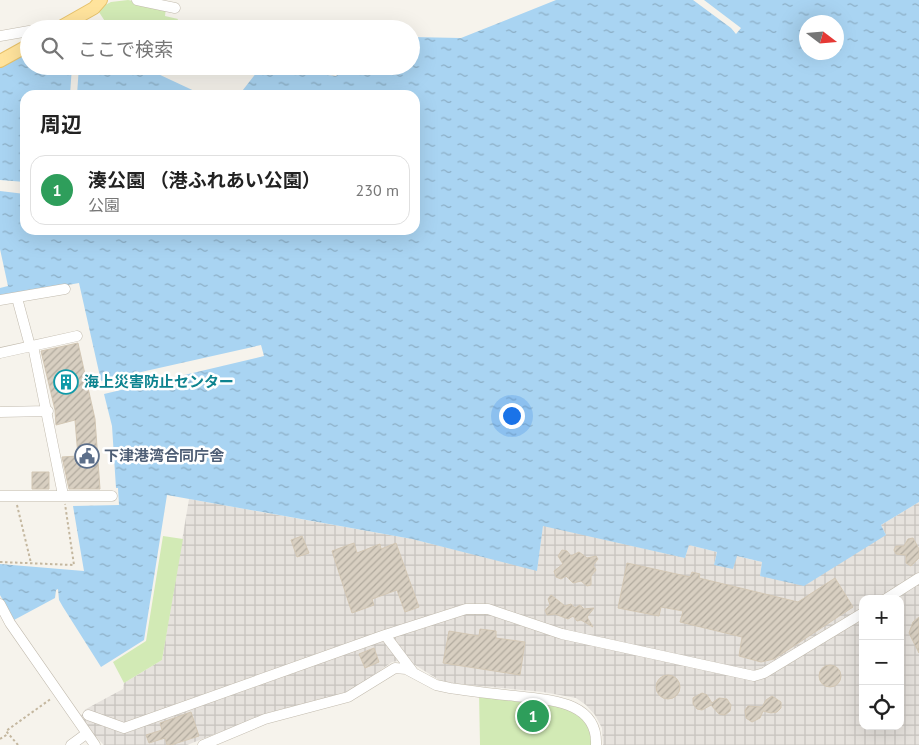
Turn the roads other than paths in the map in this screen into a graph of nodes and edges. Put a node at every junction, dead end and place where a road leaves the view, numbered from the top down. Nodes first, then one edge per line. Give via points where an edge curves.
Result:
1 (137, 0) edge
2 (104, 1) edge
3 (175, 8) dead end
4 (72, 20) edge
5 (20, 33) edge
6 (0, 36) edge
7 (20, 50) edge
8 (0, 61) edge
9 (65, 289) dead end
10 (17, 298) junction
11 (0, 300) edge
12 (77, 336) dead end
13 (31, 346) junction
14 (0, 353) edge
15 (48, 411) junction
16 (0, 412) edge
17 (63, 495) junction
18 (0, 496) edge
19 (112, 496) dead end
20 (919, 578) edge
21 (892, 595) edge
22 (0, 604) edge
23 (859, 615) edge
24 (385, 635) junction
25 (414, 673) junction
26 (88, 715) dead end
27 (86, 734) junction
28 (71, 745) edge
29 (96, 745) edge
30 (203, 745) edge
31 (596, 745) edge

1 - 3 street
2 - 4 main road
5 - 6 street
7 - 8 main road
9 - 10 street
10 - 11 street
10 - 13 street
12 - 13 street
13 - 14 street
13 - 15 street
15 - 16 street
15 - 17 street
17 - 18 street
17 - 19 street
20 - 21 street
22 - 27 street
23 - 24 street via 754,676 562,634 488,609 466,609
24 - 25 street
24 - 26 street via 124,728
25 - 30 street via 395,668 348,697 265,720
25 - 31 street via 450,688 568,704 589,719 595,728
27 - 28 street
27 - 29 street

